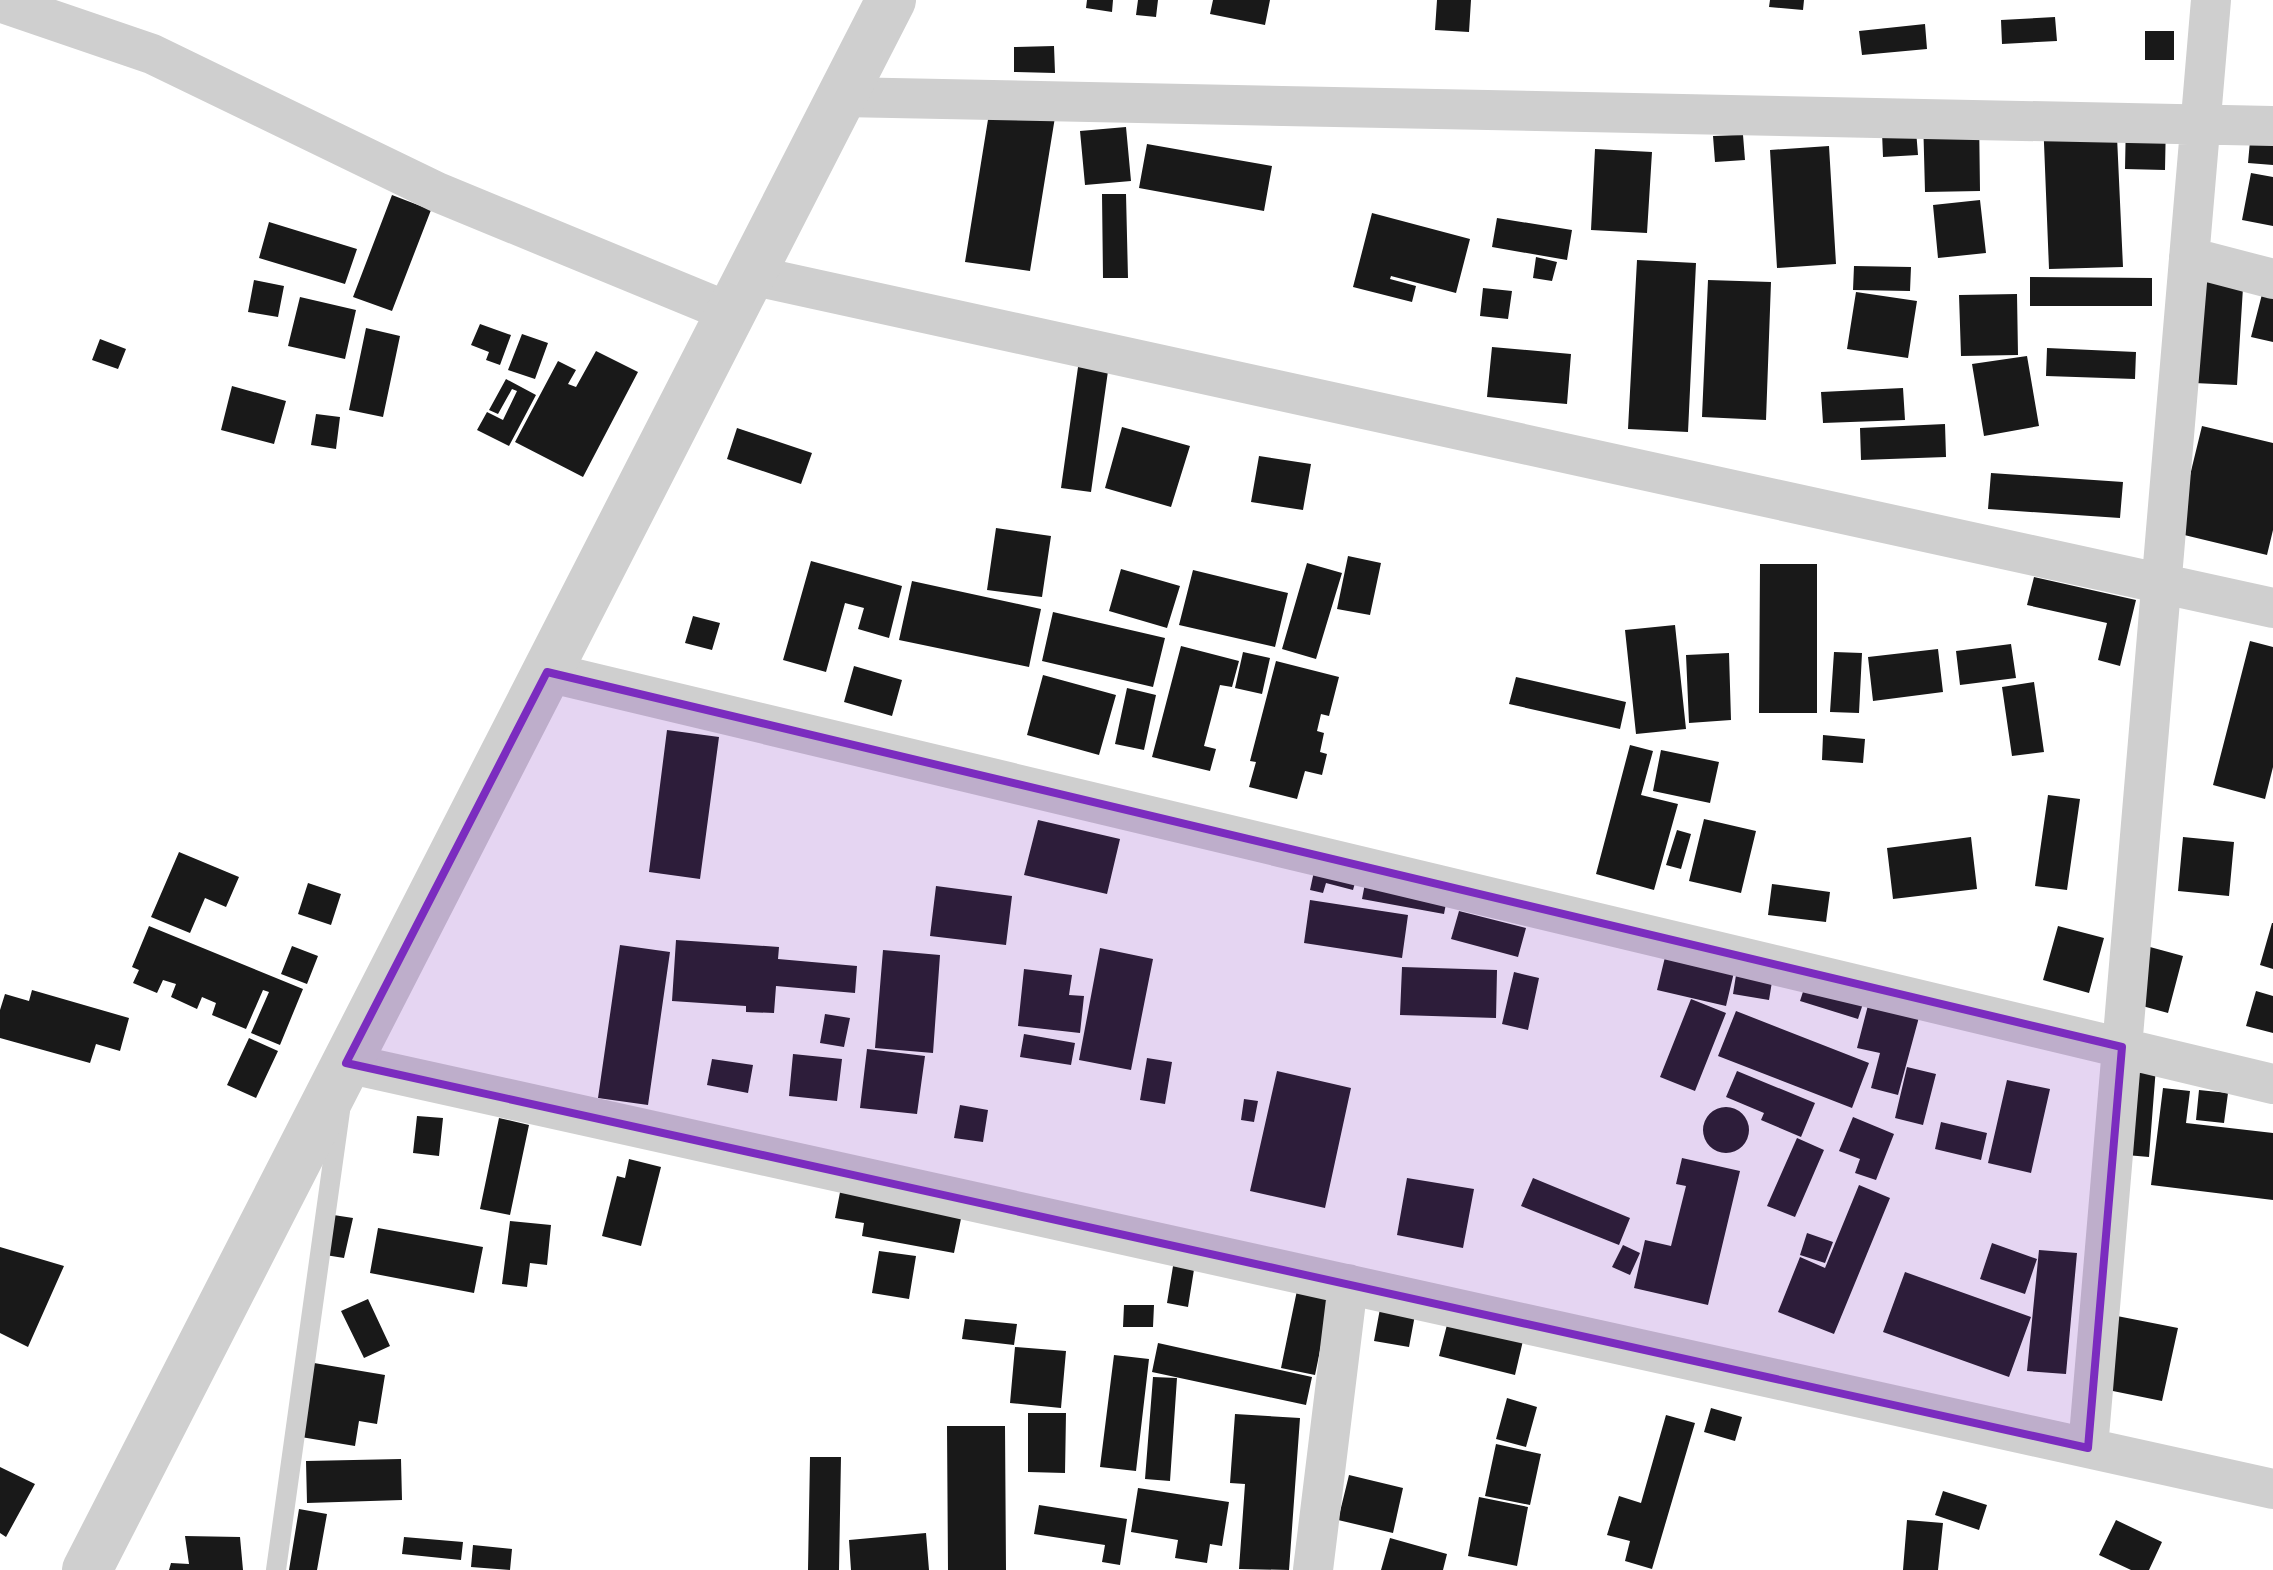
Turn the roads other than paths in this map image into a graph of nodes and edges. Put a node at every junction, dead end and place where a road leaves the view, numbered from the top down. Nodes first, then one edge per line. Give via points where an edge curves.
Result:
1 (891, 0) edge
2 (2211, 0) edge
3 (0, 2) edge
4 (842, 97) junction
5 (2200, 124) junction
6 (2273, 126) edge
7 (2189, 257) junction
8 (2273, 279) edge
9 (741, 294) junction
10 (2161, 583) junction
11 (2273, 608) edge
12 (547, 672) junction
13 (2122, 1047) junction
14 (346, 1063) junction
15 (2273, 1084) edge
16 (1348, 1284) junction
17 (2088, 1448) junction
18 (2273, 1490) edge
19 (87, 1570) edge
20 (276, 1570) edge
21 (1312, 1570) edge

1 - 4 street
2 - 5 street
3 - 9 street via 152,54 437,192
4 - 5 street
4 - 9 street
5 - 6 street
5 - 7 street
7 - 8 street
7 - 10 street
9 - 10 street
9 - 12 street
10 - 11 street
10 - 13 street
12 - 13 street
12 - 14 street
13 - 15 street
13 - 17 street
14 - 16 street
14 - 19 street
14 - 20 lane
16 - 17 street
16 - 21 street
17 - 18 street

